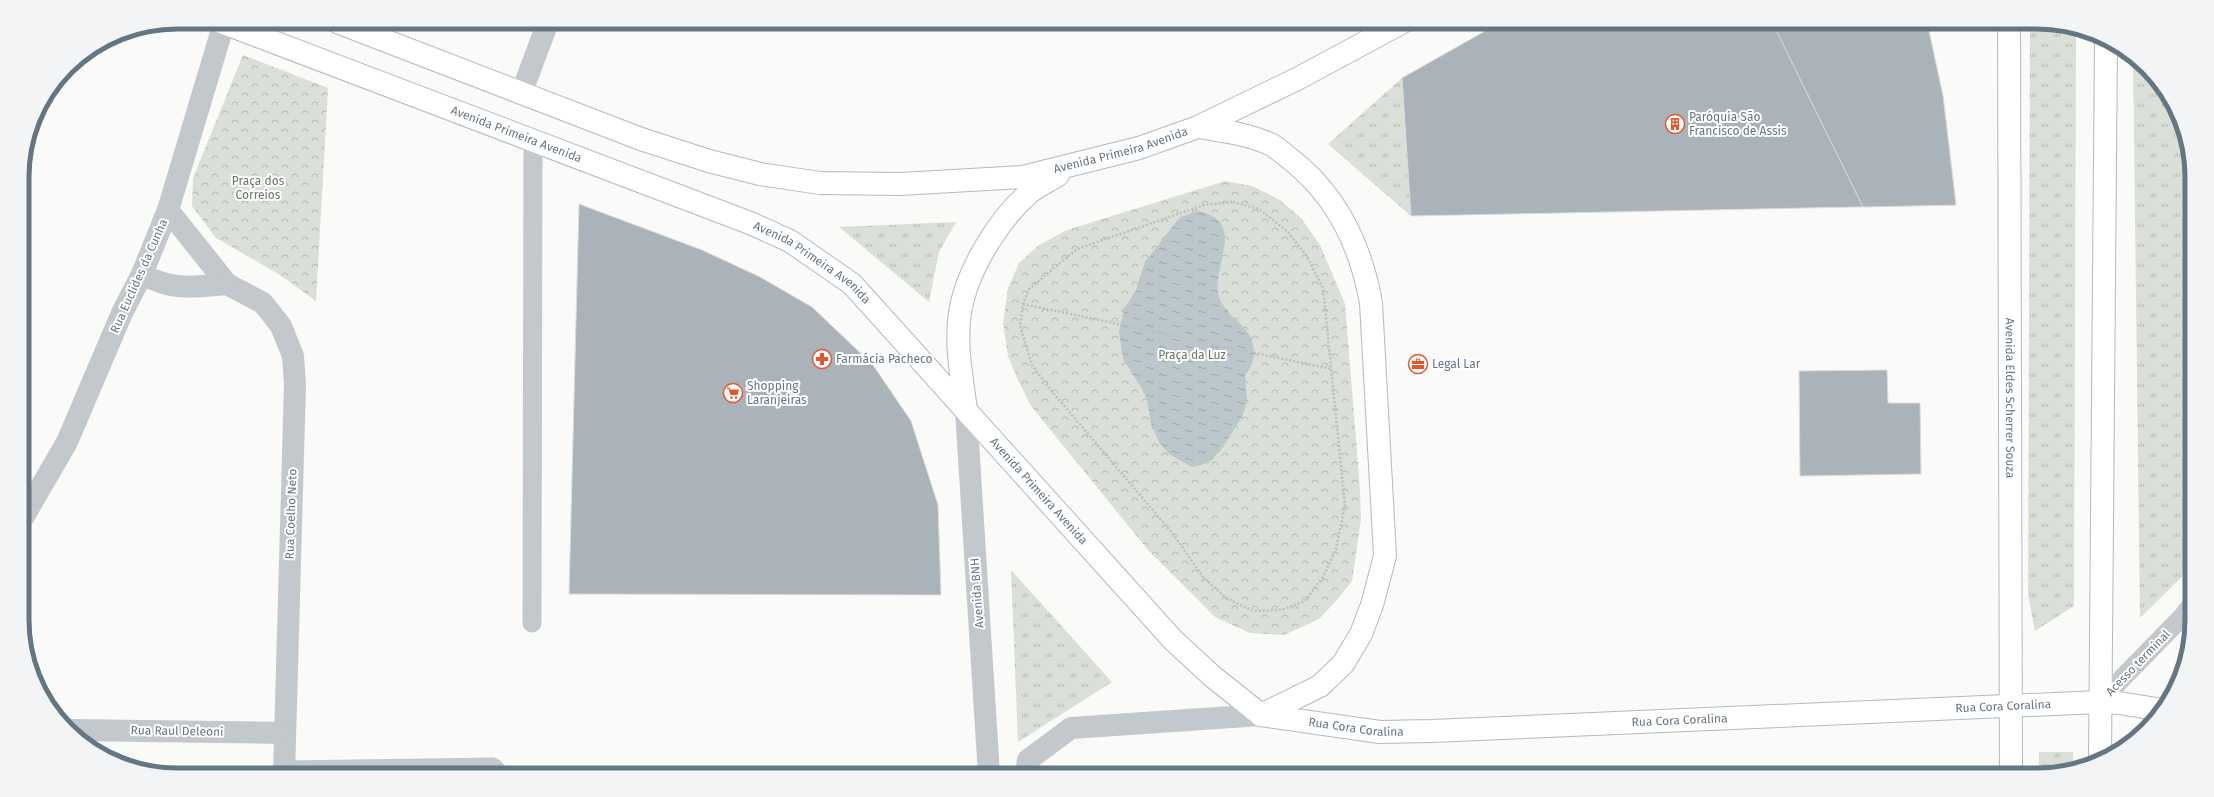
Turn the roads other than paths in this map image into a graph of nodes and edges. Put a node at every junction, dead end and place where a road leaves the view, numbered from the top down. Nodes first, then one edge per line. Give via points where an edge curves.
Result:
1 (221, 29) edge
2 (241, 29) edge
3 (355, 29) edge
4 (545, 29) edge
5 (1390, 29) edge
6 (2009, 29) edge
7 (2106, 46) edge
8 (521, 94) junction
9 (1198, 127) junction
10 (533, 141) junction
11 (1073, 166) junction
12 (168, 210) junction
13 (142, 274) junction
14 (227, 284) junction
15 (966, 410) junction
16 (29, 507) edge
17 (2185, 613) edge
18 (532, 623) dead end
19 (2099, 702) junction
20 (2011, 705) junction
21 (2155, 709) edge
22 (1261, 715) junction
23 (78, 730) edge
24 (285, 733) junction
25 (2100, 754) edge
26 (284, 768) edge
27 (464, 768) edge
28 (494, 768) edge
29 (989, 768) edge
30 (1027, 768) edge
31 (2011, 768) edge

1 - 12 street, Rua Euclides da Cunha
2 - 10 main road, Avenida Primeira Avenida
3 - 8 main road, Avenida Primeira Avenida
4 - 8 street
5 - 9 main road, Avenida Primeira Avenida via 1299,78
6 - 20 main road, Avenida Eldes Scherrer Souza
7 - 19 main road
8 - 11 main road, Avenida Primeira Avenida via 641,139 709,161 760,174 820,183 900,184 967,181 1023,177
9 - 11 main road, Avenida Primeira Avenida via 1139,148
9 - 22 main road via 1244,135 1273,146 1308,173 1336,210 1351,236 1365,272 1371,303 1385,556 1372,606 1361,634 1343,664 1320,686
10 - 15 main road, Avenida Primeira Avenida via 750,223 790,241 852,284
10 - 18 lane
11 - 15 main road via 1030,192 1000,225 975,265 960,312 959,350
12 - 13 street, Rua Euclides da Cunha
12 - 14 street, Rua Coelho Neto
13 - 14 street, Rua Coelho Neto via 158,283 173,286
13 - 16 street, Rua Euclides da Cunha via 122,313 67,442
14 - 24 street, Rua Coelho Neto via 263,303 282,326 294,356
15 - 22 main road, Avenida Primeira Avenida via 1169,635 1212,676
15 - 29 street, Avenida BNH
17 - 19 lane, Acesso terminal
19 - 20 main road, Rua Cora Coralina
19 - 21 main road, Rua Cora Coralina
19 - 25 main road
20 - 22 main road, Rua Cora Coralina via 1380,732
20 - 31 main road, Avenida Eldes Scherrer Souza
22 - 30 street via 1070,728 1028,760
23 - 24 street, Rua Raul Deleoni
24 - 26 street, Rua Coelho Neto
27 - 28 lane

